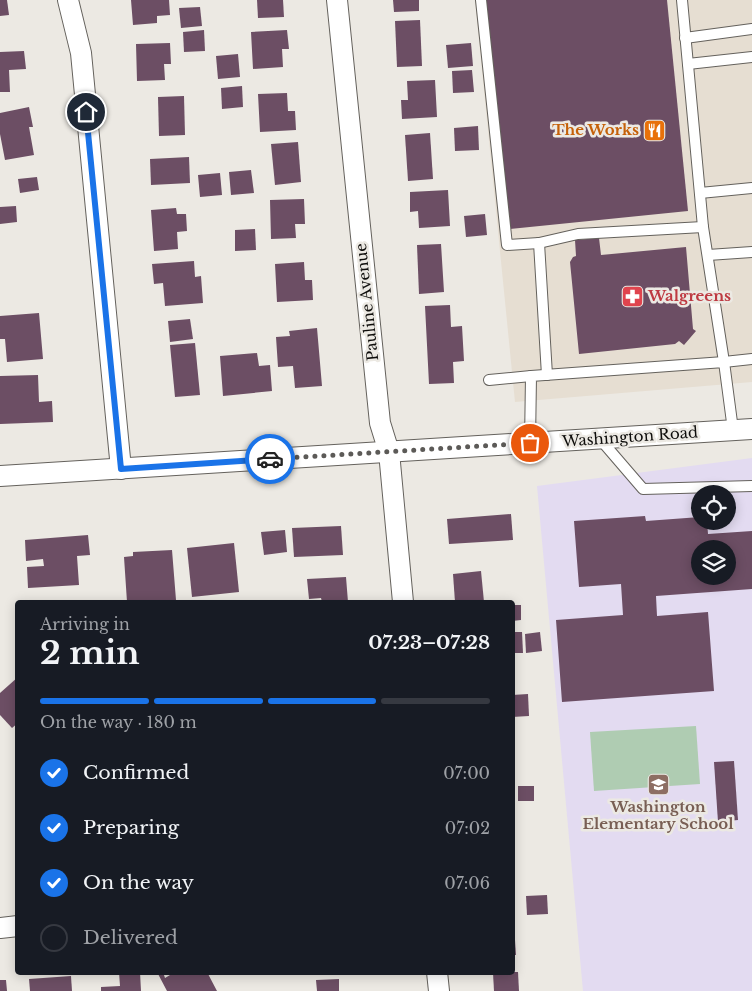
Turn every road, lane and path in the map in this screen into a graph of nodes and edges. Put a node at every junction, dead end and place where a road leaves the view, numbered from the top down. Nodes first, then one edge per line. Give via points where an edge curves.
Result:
1 (68, 0) edge
2 (337, 0) edge
3 (481, 0) edge
4 (682, 0) edge
5 (752, 30) edge
6 (685, 38) junction
7 (752, 57) edge
8 (688, 64) junction
9 (752, 188) edge
10 (700, 193) junction
11 (703, 226) junction
12 (539, 243) junction
13 (752, 252) edge
14 (708, 255) junction
15 (752, 359) edge
16 (724, 362) junction
17 (547, 375) junction
18 (531, 376) junction
19 (489, 380) dead end
20 (742, 430) edge
21 (600, 438) junction
22 (530, 443) junction
23 (389, 452) junction
24 (121, 469) junction
25 (0, 476) edge
26 (752, 486) edge
27 (403, 600) edge
28 (15, 926) edge
29 (0, 928) edge
30 (437, 975) edge
31 (439, 991) edge

1 - 24 street via 81,53
2 - 23 street, Pauline Avenue via 380,423
3 - 12 lane via 506,245
4 - 6 lane
5 - 6 lane
6 - 8 lane
7 - 8 lane
8 - 10 lane
9 - 10 lane
10 - 11 lane
11 - 12 lane via 578,234
11 - 14 lane
12 - 17 lane
13 - 14 lane
14 - 16 lane
15 - 16 lane
16 - 17 lane
16 - 20 lane
17 - 18 lane
18 - 19 lane
18 - 22 lane
20 - 21 street, Washington Road
21 - 22 street, Washington Road
21 - 26 lane via 643,490
22 - 23 street, Washington Road
23 - 24 street, Washington Road
23 - 27 street, Pauline Avenue
24 - 25 street, Washington Road
28 - 29 street
30 - 31 street

